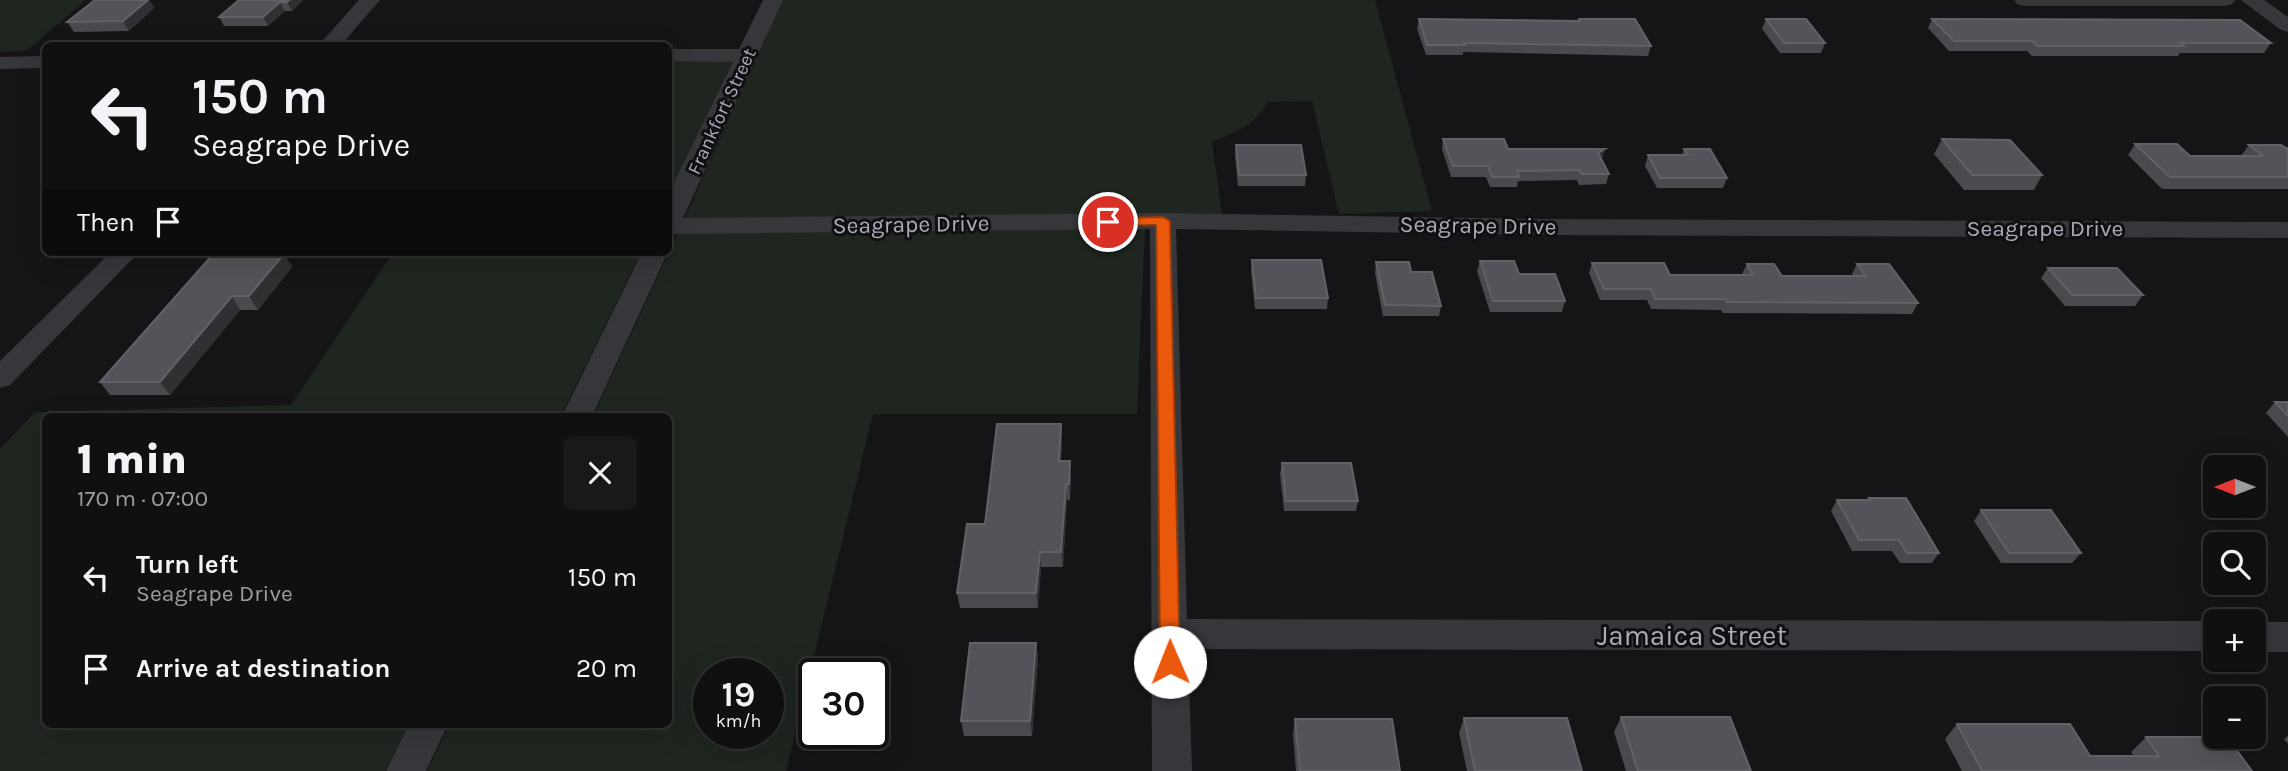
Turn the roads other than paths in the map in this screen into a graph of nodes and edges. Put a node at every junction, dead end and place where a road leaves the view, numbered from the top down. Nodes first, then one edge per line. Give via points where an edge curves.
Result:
1 (370, 0) edge
2 (773, 0) edge
3 (2024, 0) edge
4 (2225, 0) edge
5 (2252, 0) edge
6 (2288, 26) edge
7 (332, 42) edge
8 (672, 55) edge
9 (747, 55) junction
10 (42, 62) edge
11 (0, 63) edge
12 (672, 215) edge
13 (1163, 221) junction
14 (672, 224) edge
15 (2288, 230) edge
16 (122, 256) edge
17 (653, 256) edge
18 (0, 378) edge
19 (578, 413) edge
20 (1169, 634) junction
21 (2203, 636) edge
22 (2266, 637) edge
23 (2288, 637) edge
24 (427, 728) edge
25 (406, 771) edge
26 (1172, 771) edge

1 - 7 street
2 - 9 street, Frankfort Street
3 - 4 street
5 - 6 street
8 - 9 street
9 - 12 street, Frankfort Street
10 - 11 street
13 - 14 street, Seagrape Drive
13 - 15 street, Seagrape Drive
13 - 20 street
16 - 18 street
17 - 19 street
20 - 21 street, Jamaica Street
20 - 26 street
22 - 23 street
24 - 25 street

